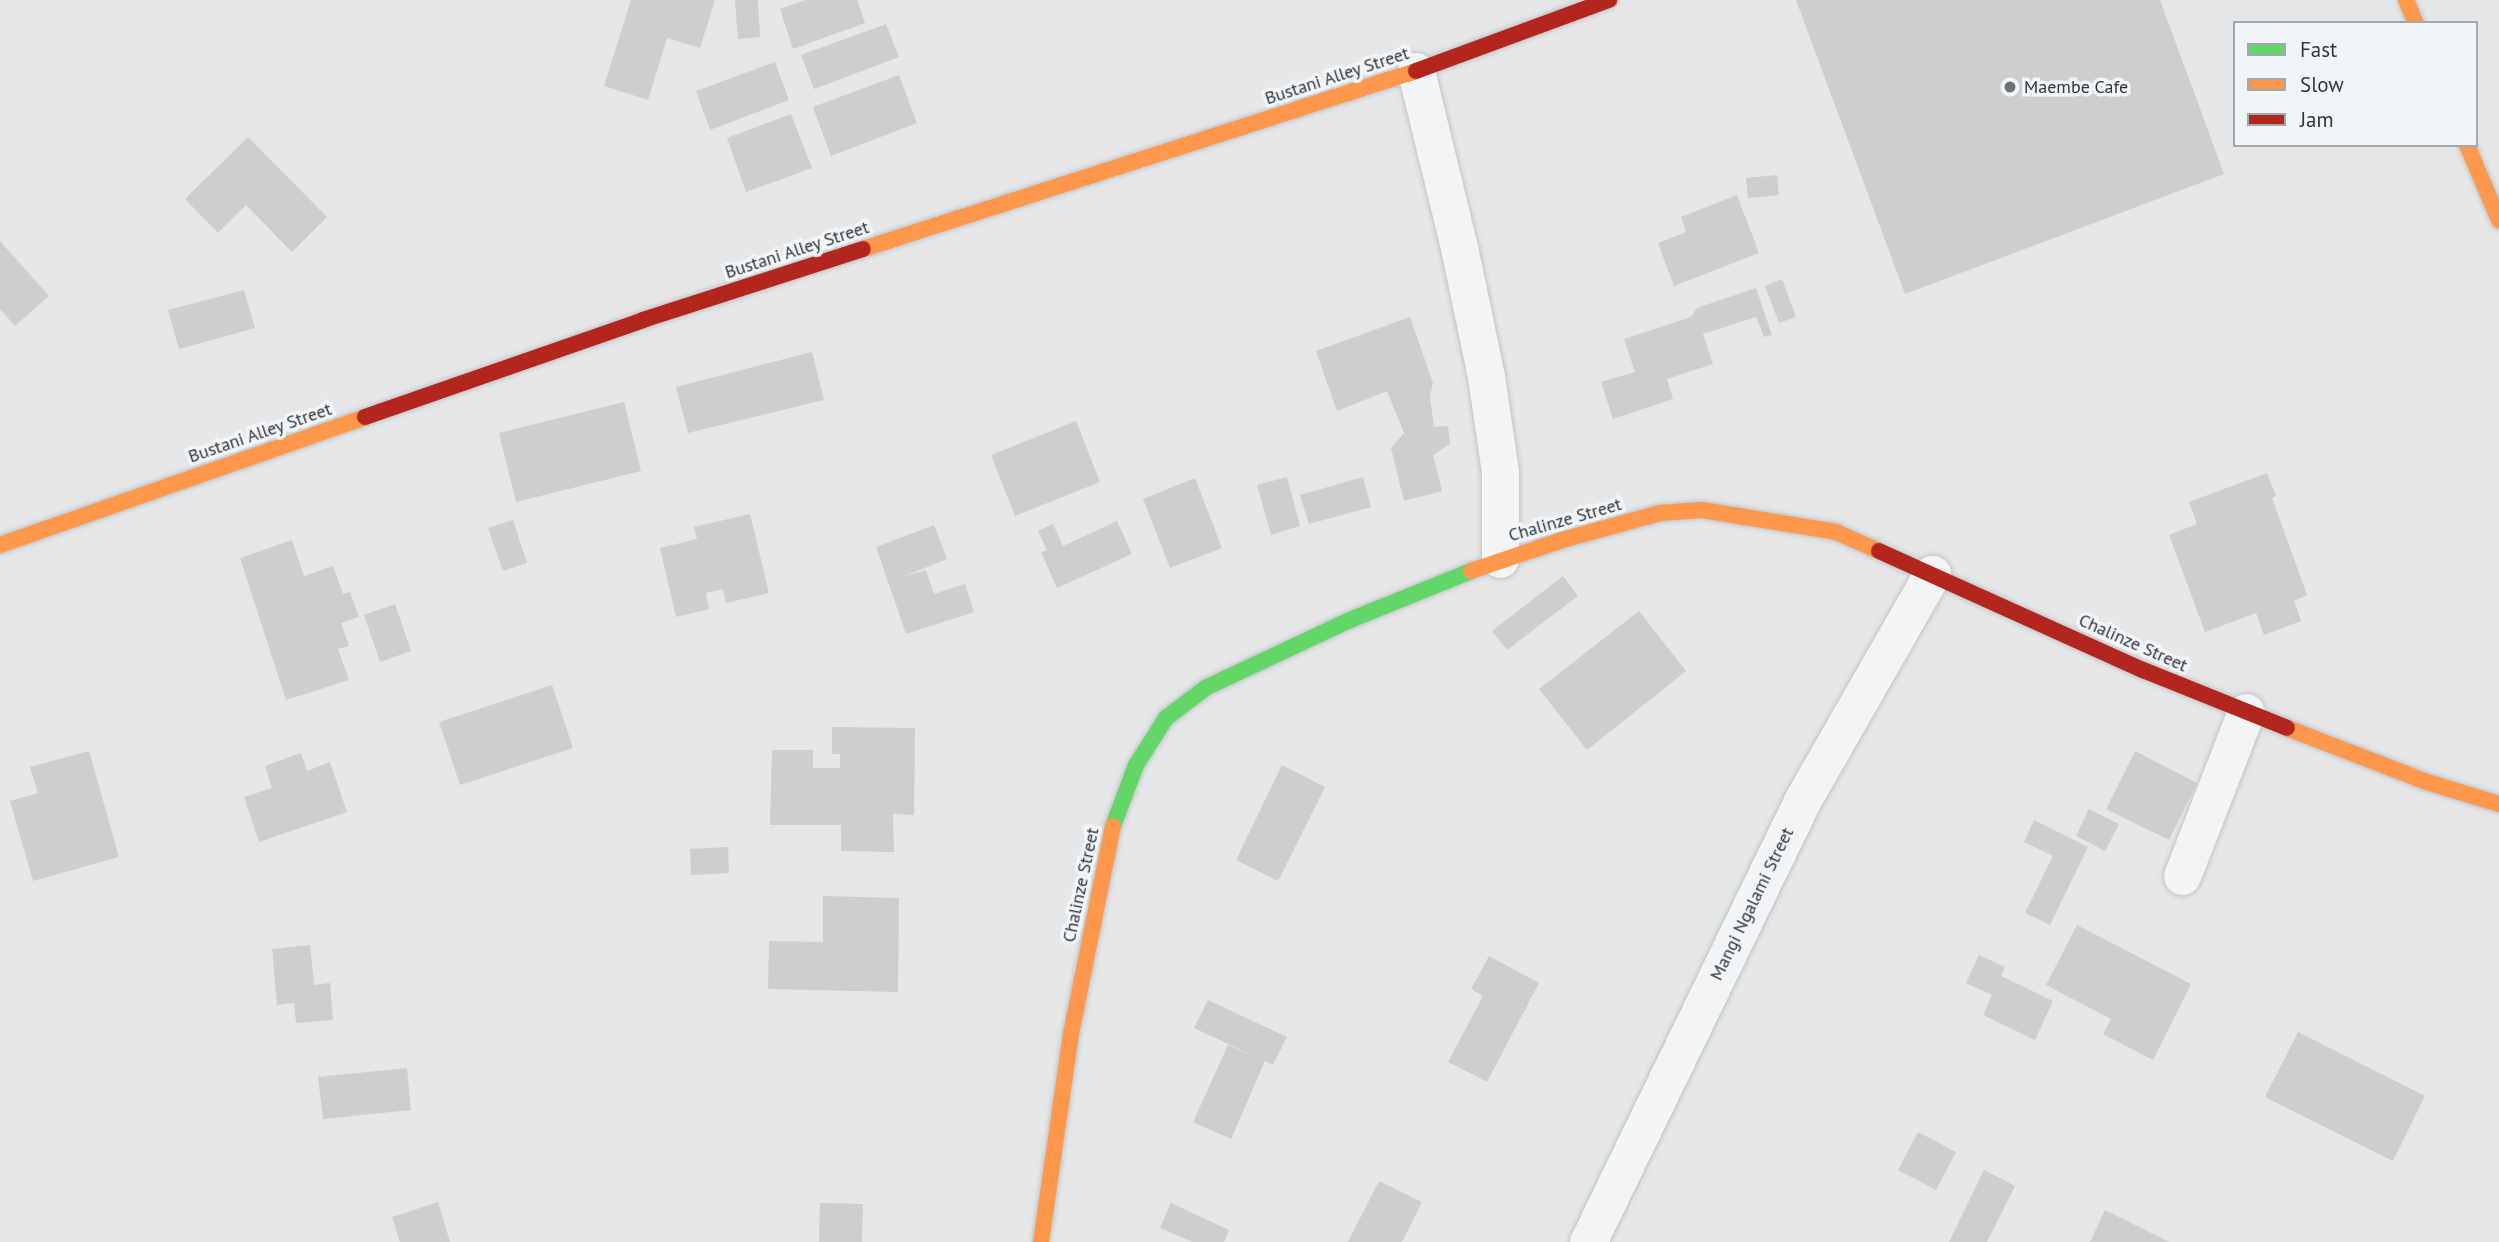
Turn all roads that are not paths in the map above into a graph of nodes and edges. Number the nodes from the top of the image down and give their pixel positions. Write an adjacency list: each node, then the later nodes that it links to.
1 (1609, 0): 4 (main road, Bustani Alley Street)
2 (2406, 0): 3 (main road)
3 (2415, 21)
4 (1416, 71): 7 (main road, Bustani Alley Street); 8 (street)
5 (2468, 147): 6 (main road)
6 (2499, 220)
7 (0, 545)
8 (1500, 559): 9 (main road, Chalinze Street); 13 (main road, Chalinze Street)
9 (1932, 574): 10 (main road, Chalinze Street); 14 (street, Mangi Ngalami Street)
10 (2246, 712): 11 (main road, Chalinze Street); 12 (street)
11 (2499, 804)
12 (2182, 876)
13 (1041, 1242)
14 (1588, 1242)

